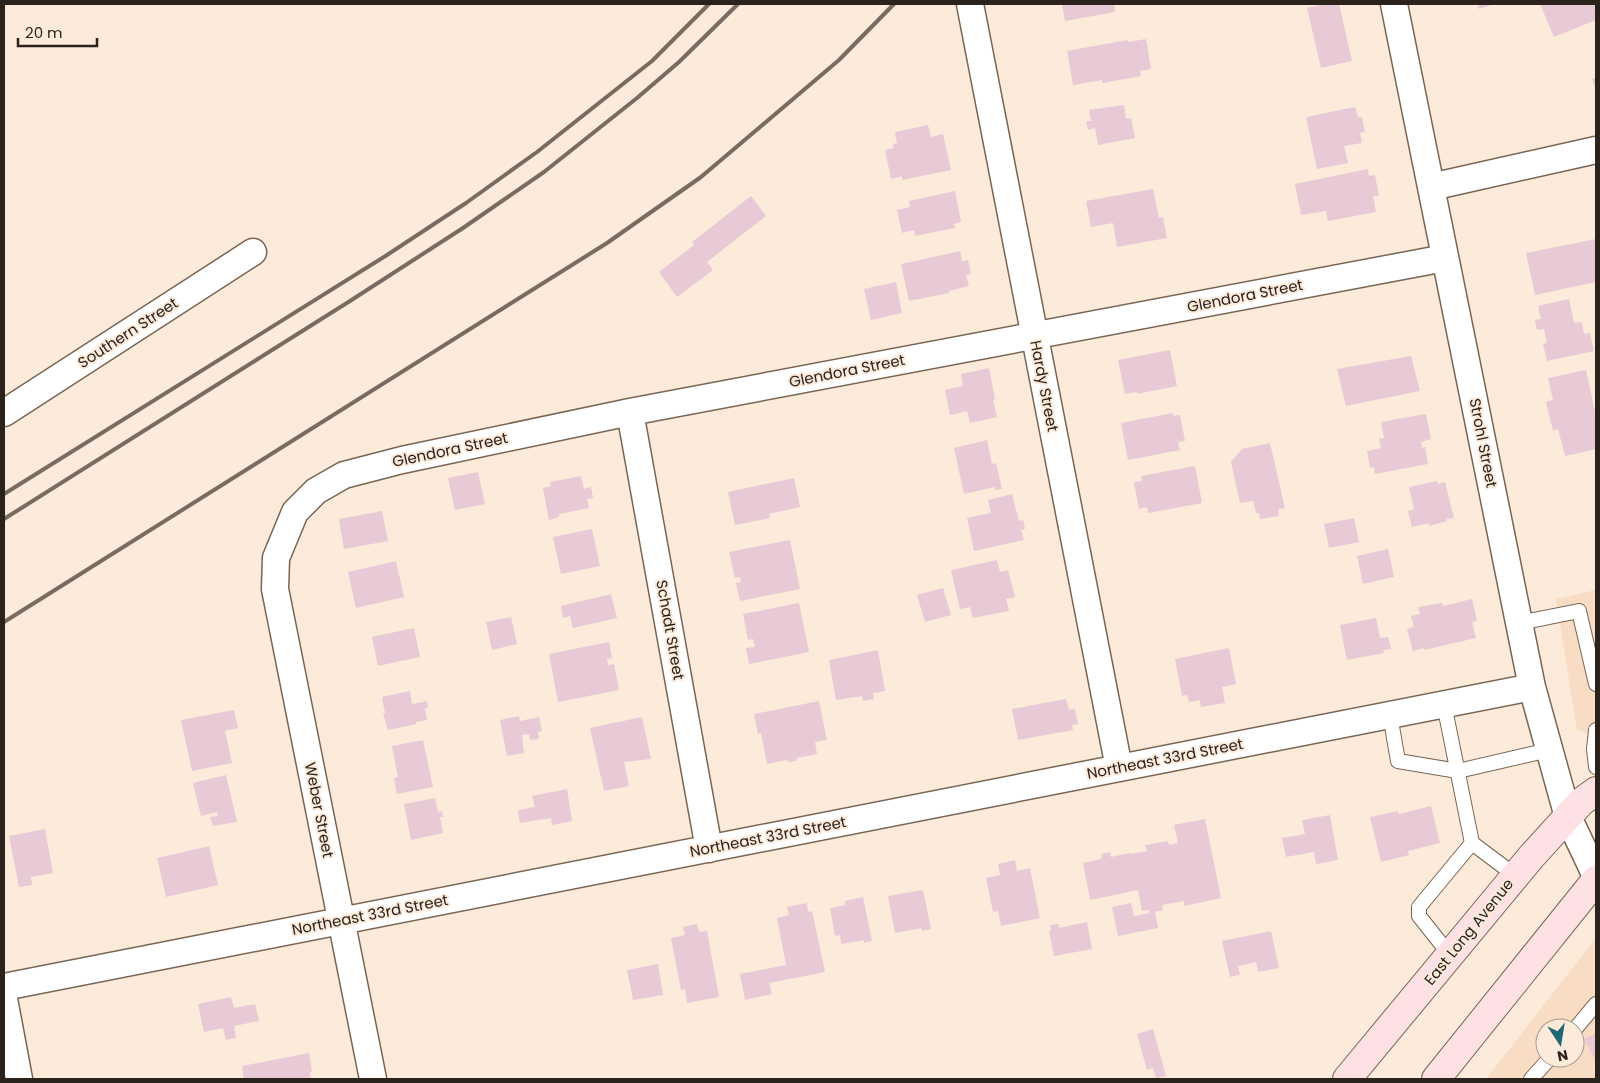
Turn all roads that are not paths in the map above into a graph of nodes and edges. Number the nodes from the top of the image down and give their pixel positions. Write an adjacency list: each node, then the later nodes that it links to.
1 (970, 4): 7 (street, Hardy Street)
2 (1394, 4): 4 (street, Strohl Street)
3 (1596, 150): 4 (street)
4 (1431, 187): 6 (street, Strohl Street)
5 (253, 252): 9 (street, Southern Street)
6 (1445, 258): 7 (street, Glendora Street); 11 (street, Strohl Street)
7 (1034, 336): 8 (street, Glendora Street); 19 (street, Hardy Street)
8 (630, 412): 10 (street, Glendora Street); 24 (street, Schadt Street)
9 (4, 414)
10 (281, 541): 28 (street, Weber Street)
11 (1519, 623): 12 (lane); 13 (street, Strohl Street)
12 (1596, 684)
13 (1532, 687): 14 (street, Northeast 33rd Street); 17 (street, Strohl Street)
14 (1444, 704): 15 (street, Northeast 33rd Street); 20 (lane)
15 (1390, 715): 19 (street, Northeast 33rd Street); 20 (lane)
16 (1596, 730): 18 (lane)
17 (1549, 750): 20 (lane); 22 (street, Strohl Street)
18 (1596, 767)
19 (1119, 768): 24 (street, Northeast 33rd Street)
20 (1458, 771): 23 (lane)
21 (1596, 791): 22 (main road, East Long Avenue)
22 (1568, 817): 25 (main road, East Long Avenue); 26 (street, Strohl Street)
23 (1472, 843): 25 (lane); 29 (lane)
24 (709, 849): 28 (street, Northeast 33rd Street)
25 (1516, 876): 29 (main road, East Long Avenue)
26 (1596, 876)
27 (1596, 880): 38 (main road)
28 (342, 921): 30 (street, Northeast 33rd Street); 36 (street, Weber Street)
29 (1450, 955): 37 (main road, East Long Avenue)
30 (4, 987)
31 (4, 999): 35 (street)
32 (1596, 1004): 33 (lane)
33 (1584, 1018)
34 (1541, 1068): 39 (lane)
35 (19, 1079)
36 (373, 1079)
37 (1347, 1079)
38 (1436, 1079)
39 (1531, 1079)

